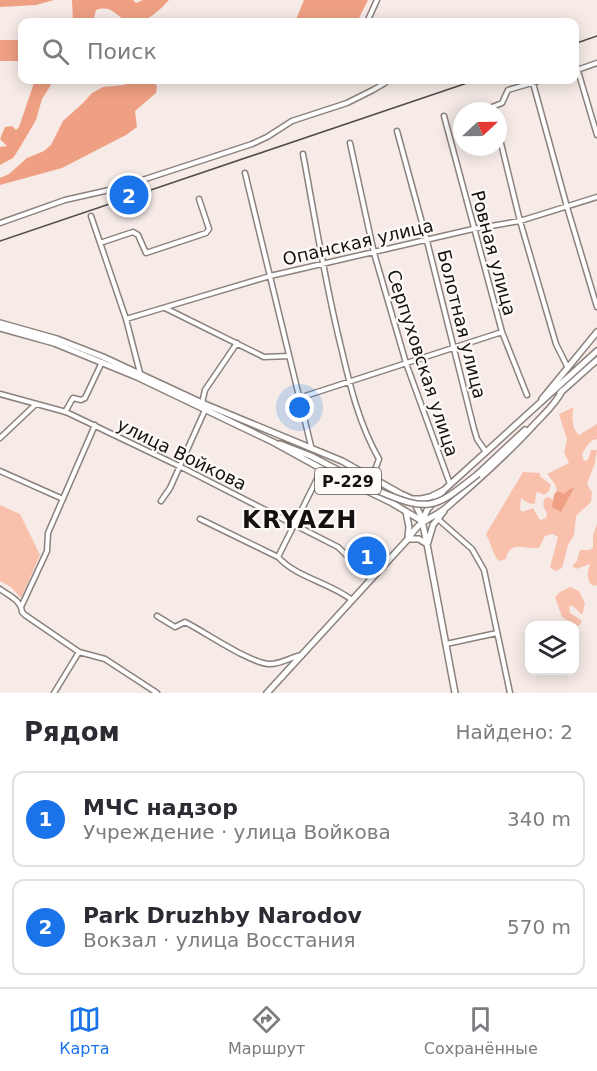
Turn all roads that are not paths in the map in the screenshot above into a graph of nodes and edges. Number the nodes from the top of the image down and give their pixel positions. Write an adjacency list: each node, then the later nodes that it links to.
1 (376, 0): 2 (street)
2 (369, 18)
3 (597, 63): 4 (street)
4 (579, 70)
5 (579, 80): 12 (street)
6 (382, 84): 22 (street)
7 (529, 84): 9 (street)
8 (533, 84): 19 (street)
9 (502, 102)
10 (444, 116): 23 (street, Ровная улица)
11 (397, 131): 24 (street, Болотная улица)
12 (597, 135)
13 (350, 143): 26 (street, Серпуховская улица)
14 (303, 154): 27 (street)
15 (504, 156): 21 (street)
16 (245, 173): 28 (street)
17 (597, 197): 19 (street, Опанская улица)
18 (199, 199): 25 (street)
19 (567, 207): 21 (street, Опанская улица); 30 (street)
20 (91, 216): 25 (street)
21 (520, 221): 23 (street, Опанская улица); 43 (street)
22 (0, 223)
23 (473, 229): 24 (street, Опанская улица); 34 (street, Ровная улица)
24 (427, 241): 26 (street, Опанская улица); 37 (street, Болотная улица)
25 (100, 243): 31 (street)
26 (375, 253): 27 (street, Опанская улица); 42 (street, Серпуховская улица)
27 (323, 265): 28 (street, Опанская улица); 45 (street)
28 (270, 276): 29 (street, Опанская улица); 39 (street)
29 (164, 307): 31 (street, Опанская улица); 36 (street)
30 (597, 308)
31 (126, 319): 44 (street)
32 (0, 323): 44 (main road)
33 (0, 328): 41 (main road)
34 (502, 332): 37 (street); 48 (street, Ровная улица)
35 (597, 332): 43 (main road)
36 (237, 343): 39 (street); 50 (street)
37 (454, 347): 42 (street); 59 (street, Болотная улица)
38 (597, 351): 51 (main road)
39 (289, 356): 49 (street)
40 (597, 360): 46 (main road)
41 (102, 362): 53 (main road); 54 (street)
42 (406, 363): 45 (street); 64 (street, Серпуховская улица)
43 (569, 369): 51 (main road)
44 (140, 373): 50 (main road)
45 (349, 381): 49 (street); 63 (street)
46 (562, 391): 57 (main road, bridge); 66 (main road)
47 (0, 394): 52 (street, улица Войкова)
48 (526, 395)
49 (299, 398): 58 (street)
50 (202, 403): 58 (main road)
51 (540, 403): 59 (main road)
52 (36, 404): 54 (street, улица Войкова); 56 (street)
53 (205, 410): 57 (main road); 60 (street)
54 (65, 412): 55 (street, улица Войкова)
55 (95, 425): 60 (street, улица Войкова); 67 (street)
56 (0, 438)
57 (273, 442): 61 (main road, Р-229)
58 (310, 446): 63 (main road)
59 (486, 452): 64 (main road)
60 (179, 466): 69 (street); 76 (street, улица Войкова)
61 (322, 469): 70 (main road, Р-229); 76 (street)
62 (0, 471): 67 (street)
63 (372, 478): 65 (main road)
64 (448, 486): 66 (main road); 68 (main road); 75 (main road)
65 (401, 494): 68 (main road); 70 (main road)
66 (456, 497): 71 (main road)
67 (63, 499): 83 (street)
68 (412, 499): 75 (main road)
69 (161, 501)
70 (394, 504): 72 (main road, Р-229)
71 (446, 508): 74 (main road); 75 (main road)
72 (406, 512): 75 (main road, Р-229); 77 (main road)
73 (200, 519): 79 (street)
74 (438, 519): 78 (main road); 85 (street)
75 (422, 521): 77 (main road); 78 (main road)
76 (293, 524): 79 (street); 80 (street, улица Войкова)
77 (408, 539): 78 (main road); 80 (main road)
78 (427, 544): 86 (main road)
79 (278, 556): 82 (street)
80 (372, 579): 82 (main road)
81 (0, 590): 83 (street)
82 (352, 600): 88 (main road)
83 (21, 607): 87 (street)
84 (156, 616): 88 (street)
85 (497, 633): 86 (street); 93 (street)
86 (445, 644): 92 (main road)
87 (79, 652): 89 (street); 90 (street)
88 (303, 655): 91 (main road)
89 (54, 693)
90 (157, 693)
91 (267, 693)
92 (455, 693)
93 (510, 693)

